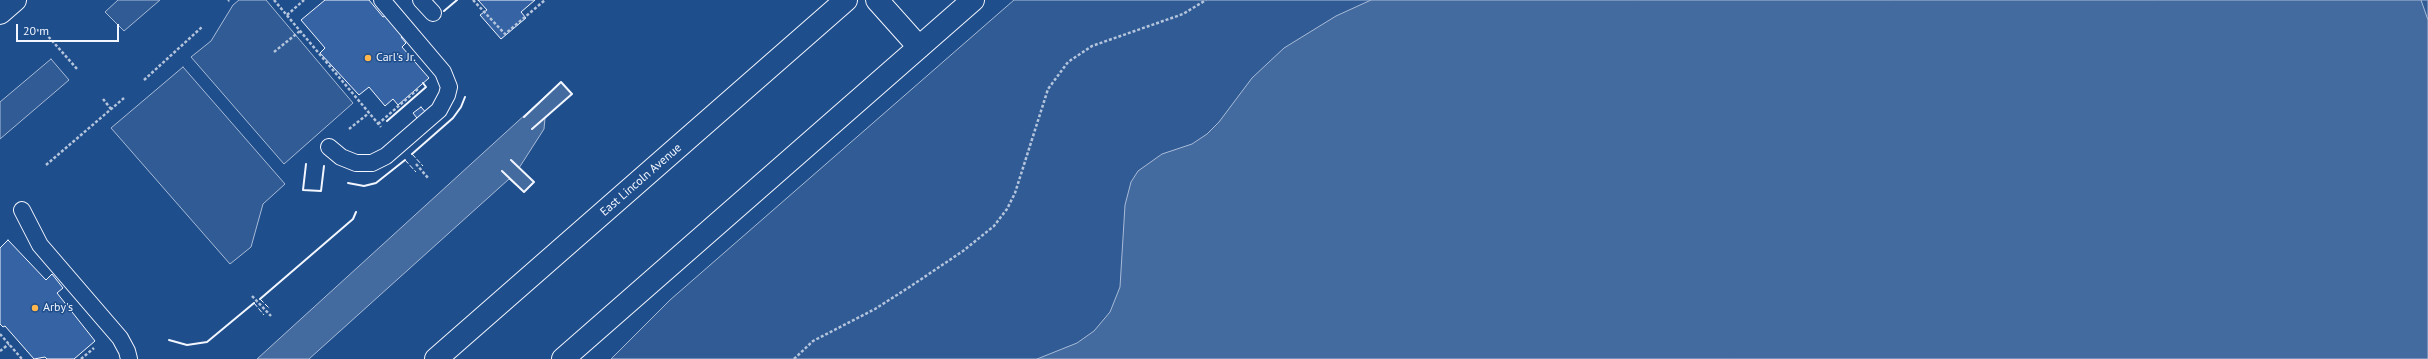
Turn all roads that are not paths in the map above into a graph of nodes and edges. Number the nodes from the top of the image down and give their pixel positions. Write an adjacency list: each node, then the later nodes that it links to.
1 (15, 0): 8 (main road)
2 (382, 0): 10 (lane)
3 (421, 0): 7 (lane)
4 (846, 0): 13 (main road, East Lincoln Avenue)
5 (877, 0): 9 (main road)
6 (973, 0): 9 (main road)
7 (433, 13)
8 (0, 14)
9 (919, 47): 14 (main road)
10 (328, 147)
11 (22, 210): 12 (lane)
12 (129, 359)
13 (436, 359)
14 (563, 359)

